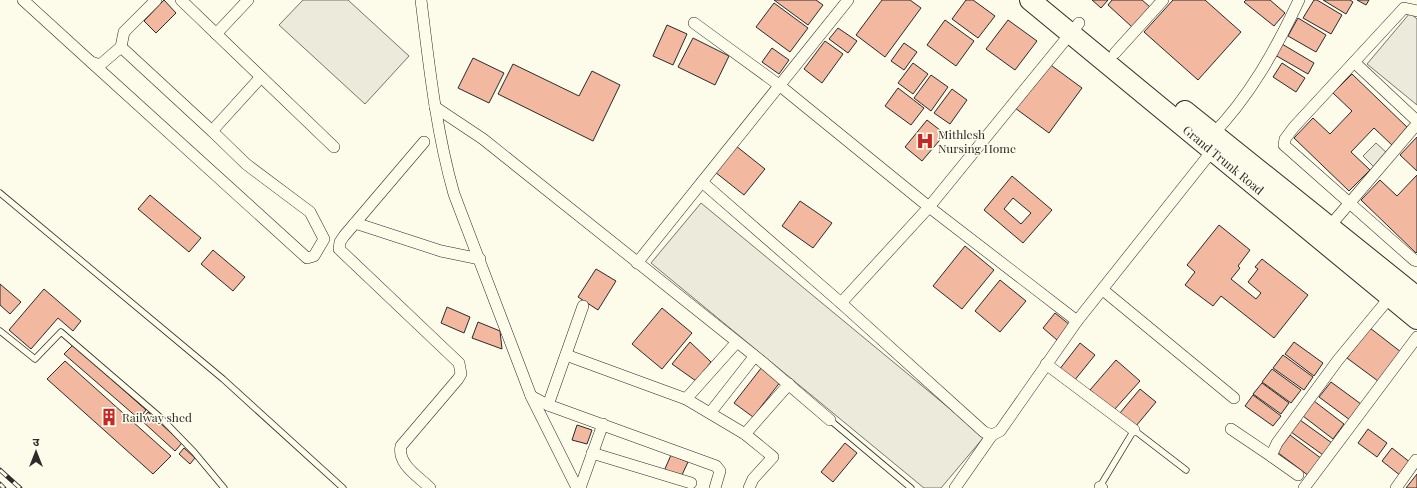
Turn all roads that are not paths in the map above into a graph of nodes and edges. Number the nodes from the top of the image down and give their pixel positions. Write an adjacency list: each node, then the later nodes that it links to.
1 (23, 0): 17 (street)
2 (156, 0): 15 (street)
3 (181, 0): 14 (street)
4 (248, 0): 14 (street)
5 (421, 0): 21 (street)
6 (848, 0): 20 (street)
7 (1030, 0): 13 (highway, Grand Trunk Road)
8 (1051, 0): 13 (highway, Grand Trunk Road)
9 (1163, 0): 16 (street)
10 (1299, 0): 25 (street)
11 (1417, 11): 18 (street)
12 (694, 23): 20 (street)
13 (1075, 29): 16 (highway, Grand Trunk Road); 25 (highway, Grand Trunk Road); 30 (street)
14 (216, 34): 19 (street)
15 (121, 47): 17 (street); 23 (street)
16 (1115, 53): 25 (highway, Grand Trunk Road)
17 (90, 62): 23 (street)
18 (1354, 62): 22 (street); 29 (street)
19 (261, 77): 23 (street); 26 (street)
20 (779, 85): 27 (street); 30 (street)
21 (435, 107): 33 (street); 35 (street)
22 (1417, 122): 29 (street)
23 (212, 131)
24 (424, 142): 31 (street)
25 (1209, 143): 32 (highway, Grand Trunk Road); 36 (street); 37 (highway, Grand Trunk Road)
26 (334, 147)
27 (702, 182): 35 (street); 39 (street)
28 (0, 192): 68 (lane)
29 (1349, 203): 32 (street); 34 (street)
30 (929, 207): 39 (street); 42 (street)
31 (355, 223): 33 (street); 69 (street)
32 (1329, 227): 38 (highway, Grand Trunk Road)
33 (480, 259): 50 (street)
34 (1417, 261)
35 (637, 263): 45 (street)
36 (1103, 290): 42 (street); 51 (street)
37 (1390, 297): 41 (highway, Grand Trunk Road); 62 (street)
38 (1417, 297)
39 (841, 303): 60 (street)
40 (583, 306): 46 (street)
41 (1417, 319)
42 (1077, 321): 48 (street)
43 (0, 332): 67 (lane)
44 (1417, 338): 76 (street)
45 (736, 343): 47 (street); 52 (street)
46 (566, 355): 52 (street); 53 (street)
47 (754, 356): 49 (street); 54 (street)
48 (1046, 364): 58 (street); 60 (street)
49 (789, 384): 55 (street); 59 (street)
50 (531, 396): 53 (street); 70 (street)
51 (1234, 398)
52 (686, 399): 54 (street)
53 (548, 405): 56 (street)
54 (710, 413): 59 (street)
55 (830, 420): 73 (lane)
56 (603, 424): 61 (street); 71 (street)
57 (1231, 429): 62 (street)
58 (1134, 430): 64 (lane); 75 (lane)
59 (745, 434): 72 (street)
60 (992, 435): 74 (street)
61 (592, 453): 66 (street); 70 (street)
62 (1270, 456): 65 (street)
63 (1417, 459): 77 (street)
64 (1186, 470)
65 (1298, 476)
66 (691, 483)
67 (224, 488)
68 (343, 488)
69 (430, 488)
70 (579, 488)
71 (715, 488)
72 (749, 488)
73 (911, 488)
74 (955, 488)
75 (1100, 488)
76 (1304, 488)
77 (1396, 488)

